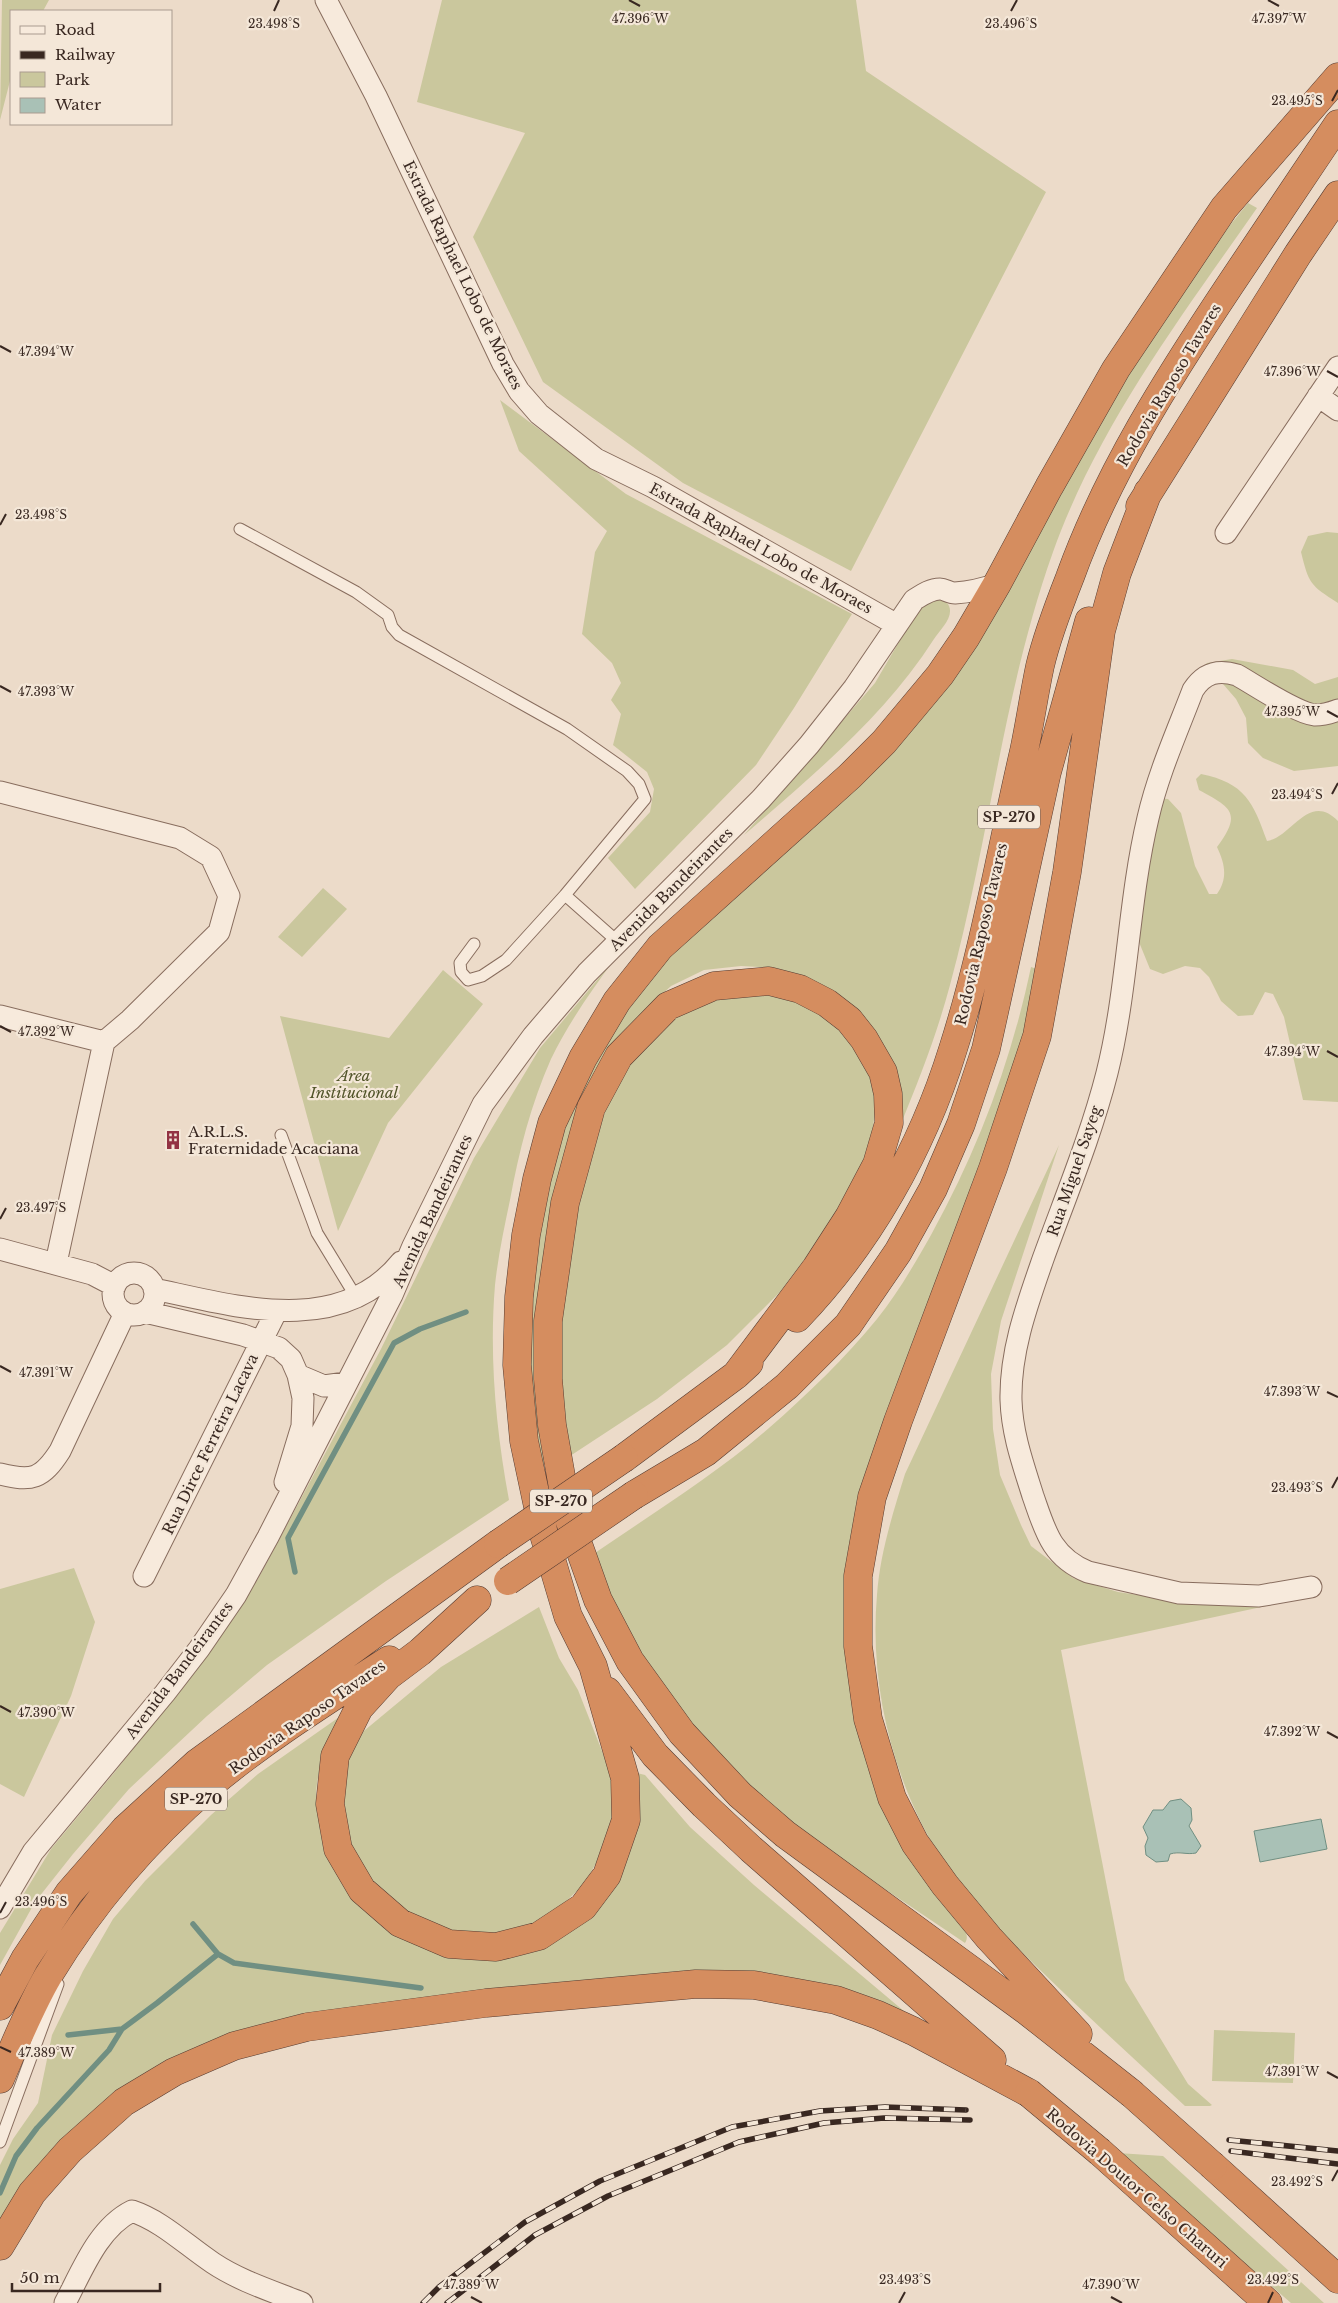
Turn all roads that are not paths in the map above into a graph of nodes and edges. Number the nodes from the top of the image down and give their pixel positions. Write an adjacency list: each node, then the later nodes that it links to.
1 (326, 0): 15 (street, Estrada Raphael Lobo de Moraes)
2 (1338, 77): 13 (highway)
3 (1338, 124): 35 (highway, Rodovia Raposo Tavares / SP-270)
4 (1338, 196): 6 (highway, Rodovia Raposo Tavares / SP-270)
5 (1338, 210): 6 (highway)
6 (1298, 254): 10 (highway, Rodovia Raposo Tavares / SP-270)
7 (1338, 367): 8 (street)
8 (1318, 396): 9 (street); 12 (street)
9 (1338, 410)
10 (1148, 492): 41 (highway, Rodovia Raposo Tavares / SP-270, bridge); 48 (highway)
11 (240, 529): 19 (lane)
12 (1226, 533)
13 (997, 584): 14 (street, Avenida Bandeirantes); 16 (highway)
14 (951, 593): 15 (street, Avenida Bandeirantes); 16 (street)
15 (897, 625): 20 (street, Avenida Bandeirantes)
16 (966, 637): 42 (highway)
17 (1338, 710): 40 (street, Rua Miguel Sayeg)
18 (0, 792): 23 (street)
19 (565, 895): 20 (lane); 21 (lane)
20 (618, 942): 25 (street, Avenida Bandeirantes)
21 (474, 944)
22 (0, 1016): 23 (street)
23 (104, 1042): 27 (street)
24 (281, 1135): 30 (lane)
25 (413, 1246): 30 (street); 36 (street, Avenida Bandeirantes)
26 (0, 1249): 27 (street)
27 (56, 1263): 28 (street)
28 (115, 1286): 29 (street); 32 (street)
29 (154, 1289): 31 (street); 32 (street)
30 (356, 1297): 31 (street)
31 (276, 1312): 33 (street, Rua Dirce Ferreira Lacava)
32 (135, 1313): 33 (street); 37 (street)
33 (261, 1341): 34 (street); 39 (street, Rua Dirce Ferreira Lacava)
34 (298, 1375): 36 (street); 38 (street)
35 (736, 1375): 45 (highway, Rodovia Raposo Tavares / SP-270, bridge); 48 (highway)
36 (346, 1383): 38 (street, Avenida Bandeirantes)
37 (0, 1474)
38 (268, 1537): 44 (street, Avenida Bandeirantes)
39 (144, 1576)
40 (1311, 1587)
41 (477, 1600): 42 (highway); 43 (highway, Rodovia Raposo Tavares / SP-270)
42 (598, 1680): 47 (highway)
43 (112, 1884): 46 (highway, Rodovia Raposo Tavares / SP-270); 49 (lane)
44 (0, 1908)
45 (0, 2006)
46 (0, 2079)
47 (1029, 2093): 50 (highway); 54 (highway, Rodovia Doutor Celso Charuri, bridge)
48 (1131, 2093): 51 (highway, bridge)
49 (0, 2142)
50 (0, 2246)
51 (1338, 2279)
52 (65, 2303): 53 (street)
53 (302, 2303)
54 (1268, 2303)

